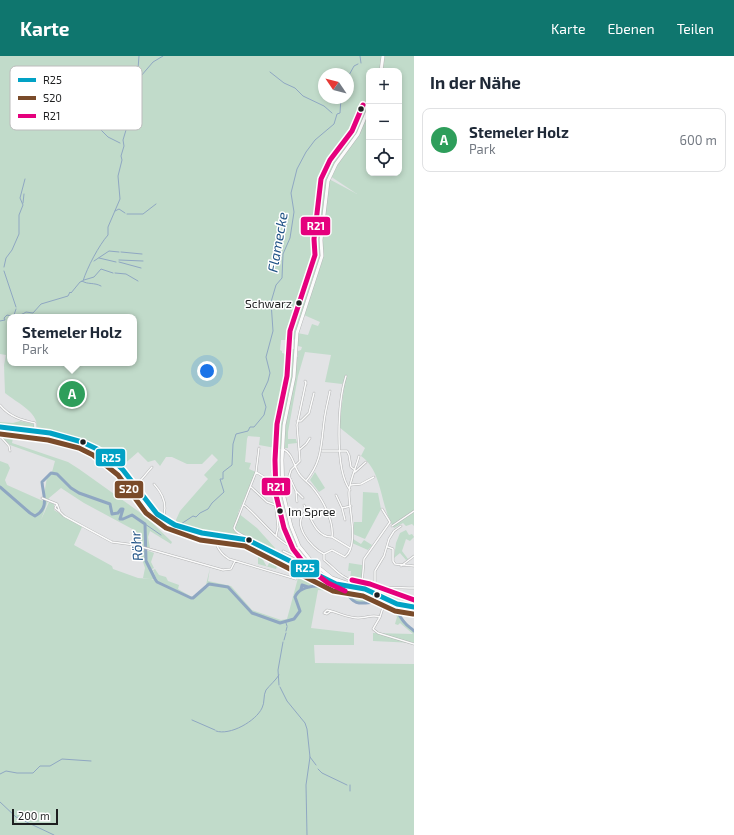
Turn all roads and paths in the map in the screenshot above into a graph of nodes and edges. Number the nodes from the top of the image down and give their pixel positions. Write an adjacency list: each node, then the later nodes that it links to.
1 (383, 56): 2 (main road)
2 (381, 68)
3 (366, 115): 15 (main road)
4 (346, 376): 19 (street)
5 (306, 384): 9 (street)
6 (330, 391): 18 (street)
7 (313, 397): 9 (street)
8 (0, 405): 11 (street)
9 (297, 421): 16 (street)
10 (0, 427): 11 (main road)
11 (35, 430): 32 (main road)
12 (0, 436): 17 (street)
13 (310, 438): 16 (street)
14 (259, 448): 26 (street)
15 (282, 450): 22 (street); 63 (main road)
16 (299, 450): 22 (street)
17 (10, 451)
18 (322, 451): 19 (street); 28 (street)
19 (340, 452): 25 (street); 34 (street)
20 (359, 456): 25 (street)
21 (366, 462): 25 (street)
22 (295, 466): 28 (street); 35 (street)
23 (152, 467): 32 (street)
24 (272, 471): 30 (street)
25 (355, 471): 31 (street)
26 (256, 472): 30 (street); 33 (street)
27 (374, 477): 31 (street)
28 (306, 482): 60 (street)
29 (154, 484): 52 (street)
30 (273, 485): 45 (street)
31 (351, 485): 34 (street)
32 (135, 486): 52 (main road)
33 (251, 487): 43 (street); 45 (street)
34 (350, 490): 46 (street)
35 (296, 491): 36 (street); 38 (street)
36 (300, 494): 38 (street); 40 (street)
37 (336, 495): 47 (street)
38 (296, 496): 41 (street)
39 (42, 498): 42 (street)
40 (303, 498)
41 (297, 502)
42 (57, 504): 51 (street); 51 (street)
43 (244, 505): 59 (street); 61 (street)
44 (304, 505): 49 (street)
45 (275, 506): 59 (street)
46 (351, 506): 47 (street); 64 (street)
47 (342, 508): 53 (street)
48 (382, 509): 54 (street)
49 (307, 510): 60 (street); 66 (street)
50 (414, 511): 55 (street)
51 (60, 512): 68 (street)
52 (162, 518): 58 (main road)
53 (345, 520)
54 (390, 522): 55 (street); 73 (street)
55 (392, 526): 57 (street)
56 (401, 526): 57 (street)
57 (394, 531): 62 (street)
58 (215, 535): 61 (main road); 68 (street)
59 (276, 536): 63 (street)
60 (332, 537): 64 (street)
61 (248, 540): 75 (main road)
62 (387, 547): 69 (street); 74 (street)
63 (300, 548): 71 (main road)
64 (350, 548): 66 (street)
65 (283, 551): 71 (street)
66 (324, 554): 73 (street)
67 (414, 556): 69 (street)
68 (235, 561): 72 (street)
69 (401, 566): 70 (street)
70 (414, 566)
71 (320, 568): 75 (main road)
72 (296, 579)
73 (362, 584): 74 (street)
74 (374, 586): 76 (street); 77 (street)
75 (351, 587): 77 (main road)
76 (414, 588)
77 (371, 590): 78 (main road)
78 (385, 600): 79 (main road); 81 (street)
79 (414, 607)
80 (331, 611): 81 (street)
81 (380, 617): 82 (street)
82 (414, 644)

